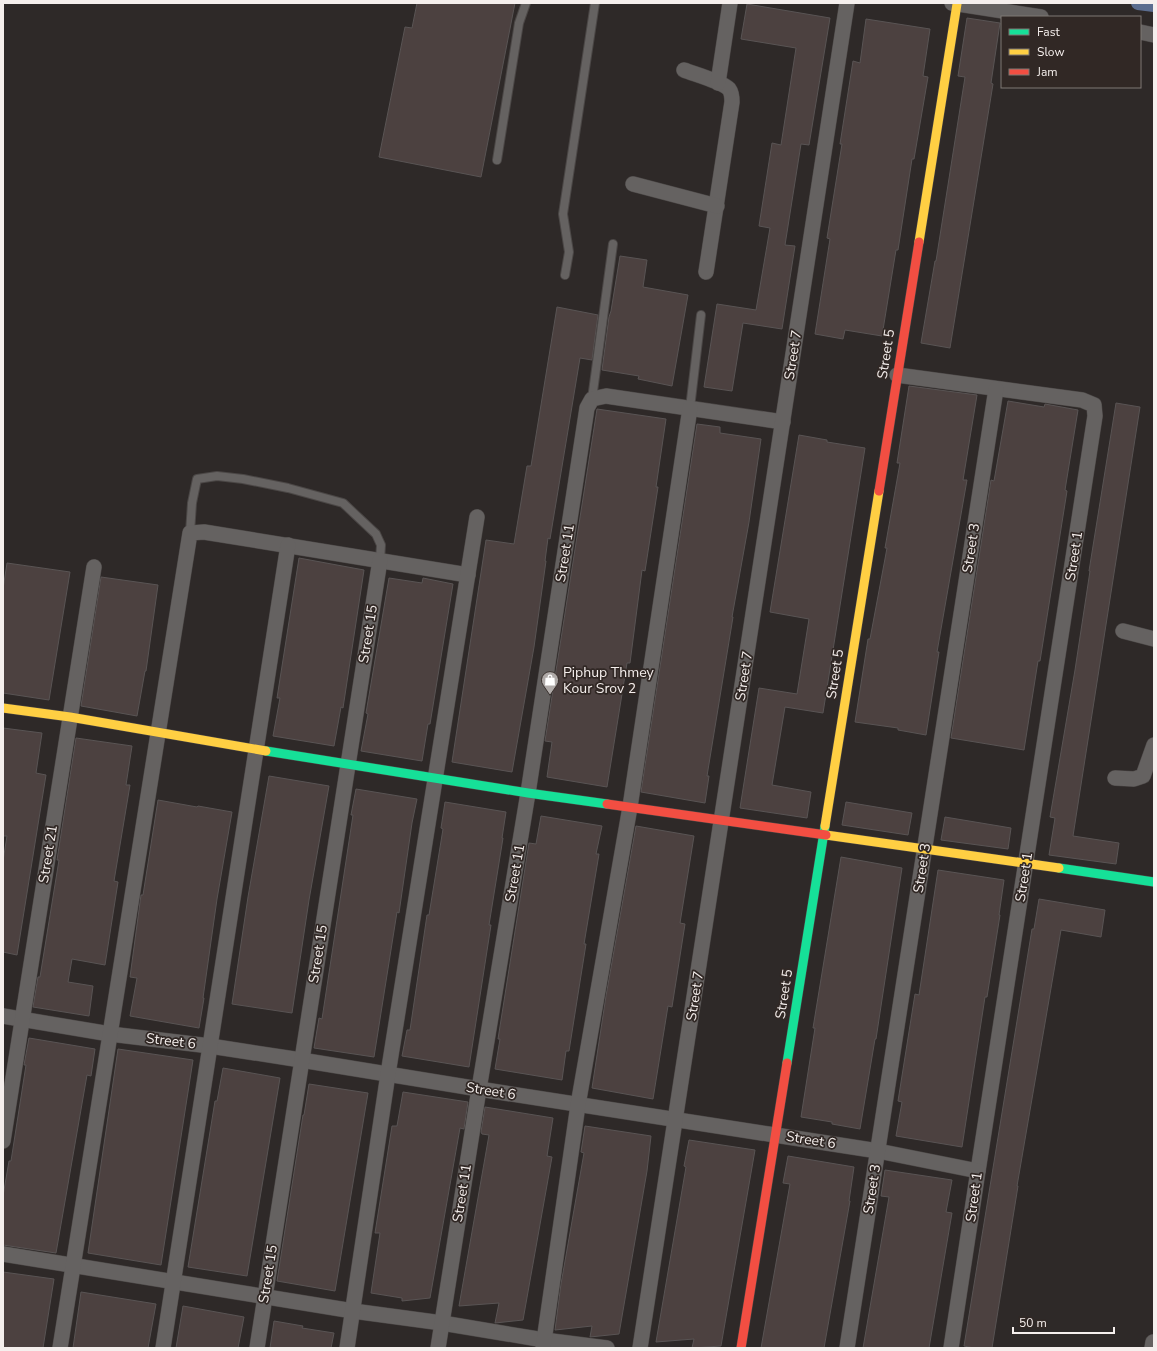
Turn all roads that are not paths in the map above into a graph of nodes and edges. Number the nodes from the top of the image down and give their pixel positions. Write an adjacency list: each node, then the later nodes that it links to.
1 (526, 3): 11 (lane)
2 (595, 3): 16 (lane)
3 (730, 3): 10 (street)
4 (847, 3): 22 (street, Street 7)
5 (954, 3): 6 (street); 18 (street, Street 5)
6 (1035, 16)
7 (1141, 32): 8 (street)
8 (1154, 35)
9 (684, 70): 10 (street)
10 (718, 83): 13 (street)
11 (496, 160)
12 (633, 184): 13 (street)
13 (717, 206): 15 (street)
14 (613, 244): 20 (lane)
15 (706, 272)
16 (565, 275)
17 (701, 314): 21 (lane)
18 (897, 375): 19 (street); 42 (street, Street 5)
19 (996, 389): 43 (street, Street 3); 44 (street, Street 1)
20 (592, 399): 21 (street); 39 (street, Street 11)
21 (690, 408): 22 (street); 40 (street)
22 (783, 422): 41 (street, Street 7)
23 (477, 517): 28 (street)
24 (190, 533): 25 (street); 26 (lane); 33 (street)
25 (288, 545): 26 (street); 35 (street)
26 (380, 560): 28 (street); 36 (street, Street 15)
27 (94, 567): 32 (street, Street 21)
28 (468, 575): 37 (street)
29 (1123, 631): 30 (street)
30 (1154, 639)
31 (3, 708): 32 (street)
32 (70, 717): 33 (street); 47 (street, Street 21)
33 (158, 733): 35 (street); 48 (street)
34 (1154, 745): 38 (street)
35 (256, 749): 36 (street); 49 (street)
36 (348, 764): 37 (street); 50 (street, Street 15)
37 (436, 778): 39 (street); 51 (street)
38 (1115, 778)
39 (528, 793): 40 (street); 52 (street, Street 11)
40 (630, 807): 41 (street); 53 (street)
41 (722, 820): 42 (street); 54 (street, Street 7)
42 (823, 834): 43 (street); 55 (street, Street 5)
43 (925, 849): 44 (street); 57 (street, Street 3)
44 (1026, 864): 45 (street); 58 (street, Street 1)
45 (1154, 882)
46 (3, 1016): 47 (street, Street 6)
47 (22, 1020): 48 (street, Street 6); 56 (street, Street 21)
48 (110, 1034): 49 (street, Street 6); 60 (street)
49 (210, 1046): 50 (street, Street 6); 61 (street)
50 (301, 1060): 51 (street, Street 6); 62 (street, Street 15)
51 (388, 1074): 52 (street, Street 6); 63 (street)
52 (479, 1089): 53 (street, Street 6); 64 (street, Street 11)
53 (578, 1105): 54 (street, Street 6); 65 (street)
54 (676, 1120): 55 (street, Street 6); 72 (street, Street 7)
55 (775, 1134): 57 (street, Street 6); 73 (street, Street 5)
56 (3, 1140)
57 (878, 1151): 58 (street, Street 6); 74 (street, Street 3)
58 (978, 1171): 75 (street, Street 1)
59 (3, 1254): 60 (street)
60 (73, 1266): 61 (street); 66 (street)
61 (173, 1282): 62 (street); 67 (street)
62 (265, 1296): 63 (street); 68 (street, Street 15)
63 (353, 1311): 64 (street); 69 (street)
64 (442, 1323): 65 (street); 70 (street, Street 11)
65 (543, 1344): 71 (street)
66 (60, 1348)
67 (163, 1348)
68 (257, 1348)
69 (347, 1348)
70 (438, 1348)
71 (607, 1348)
72 (640, 1348)
73 (741, 1348)
74 (847, 1348)
75 (951, 1348)

